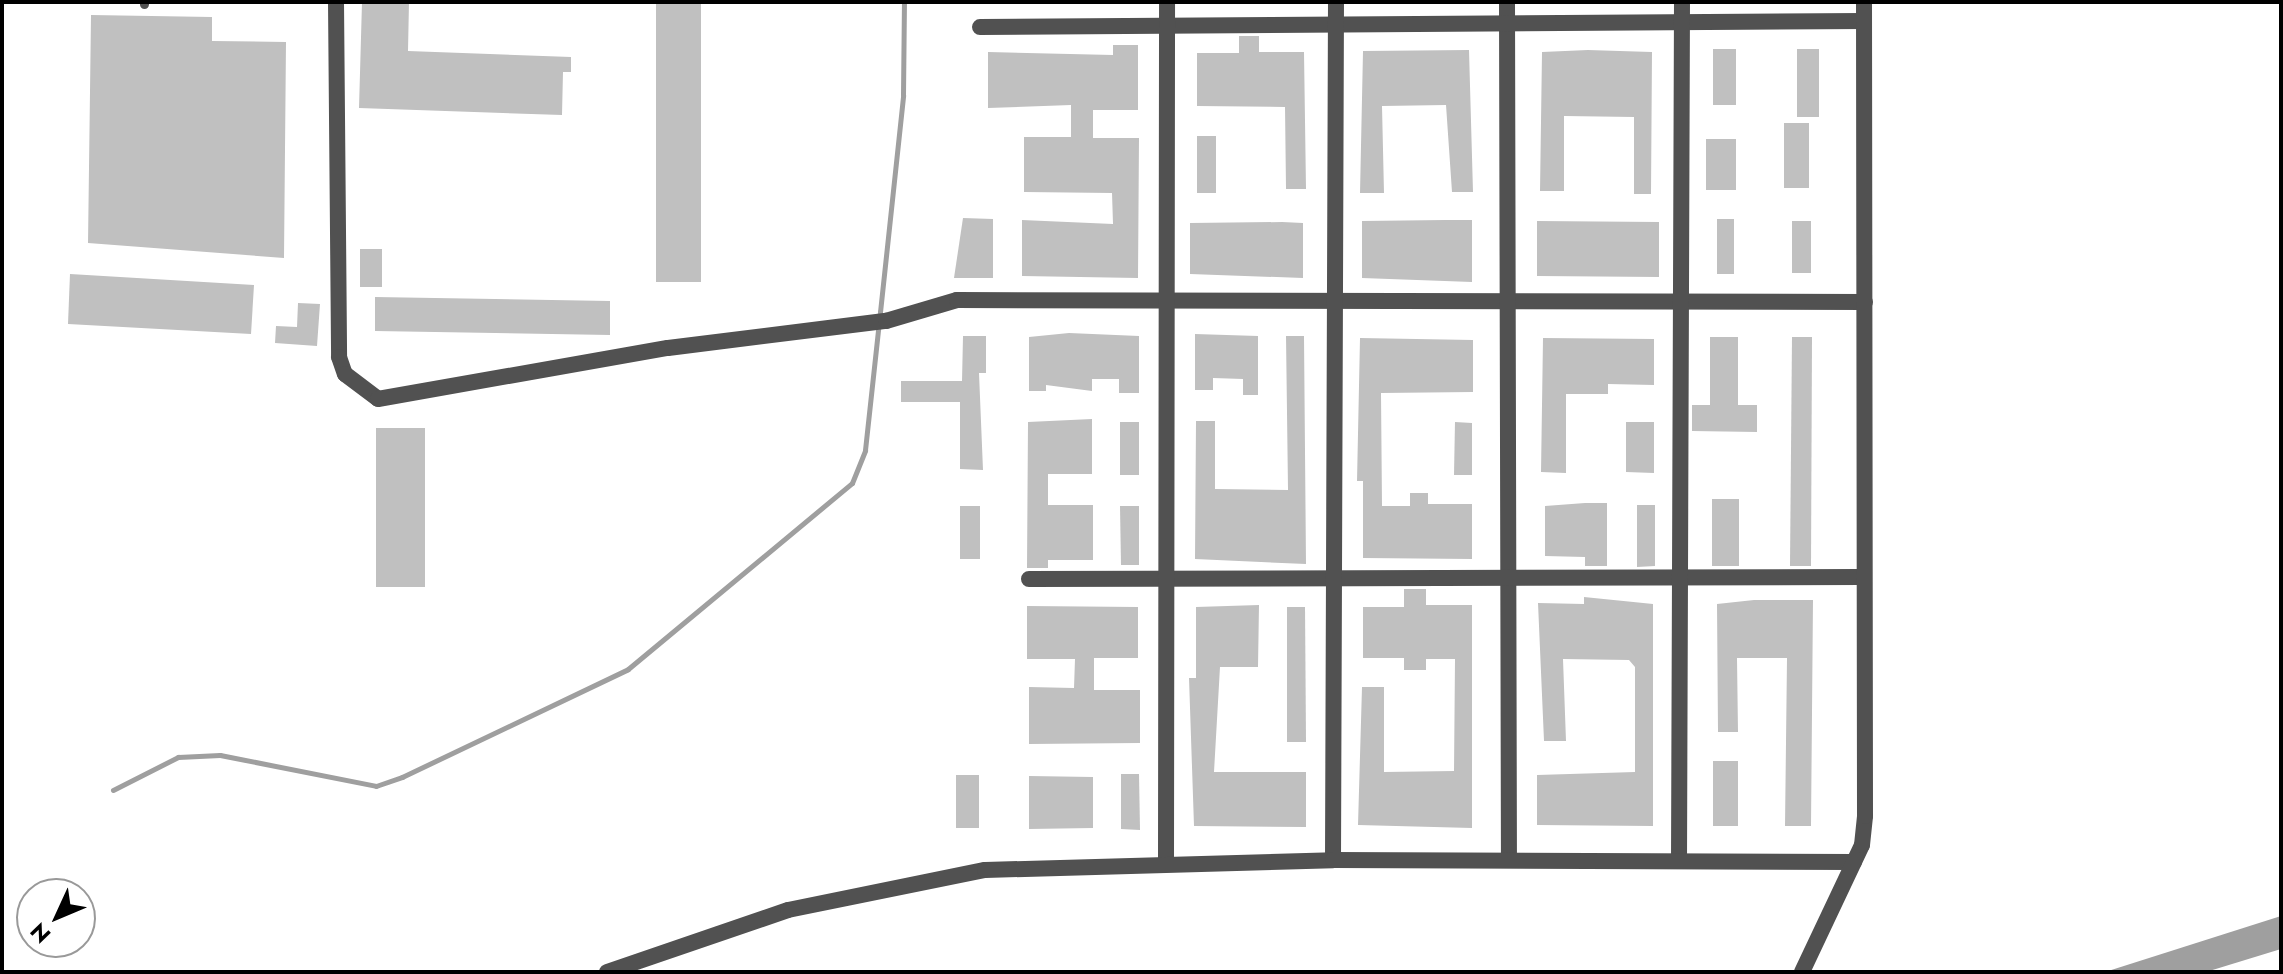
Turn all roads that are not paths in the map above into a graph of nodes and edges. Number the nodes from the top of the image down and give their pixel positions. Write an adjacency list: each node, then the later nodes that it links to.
1 (336, 2): 13 (street)
2 (1167, 2): 8 (street)
3 (1336, 2): 9 (street)
4 (1507, 2): 12 (street)
5 (1682, 2): 10 (street)
6 (1864, 2): 7 (street)
7 (1864, 21): 10 (street); 17 (street)
8 (1167, 25): 9 (street); 11 (street); 13 (street)
9 (1336, 25): 12 (street); 14 (street)
10 (1682, 25): 12 (street); 16 (street)
11 (980, 27)
12 (1507, 28): 15 (street)
13 (1166, 301): 14 (street); 22 (street)
14 (1335, 301): 15 (street); 23 (street)
15 (1507, 301): 16 (street); 19 (street)
16 (1680, 302): 17 (street); 20 (street)
17 (1865, 302): 18 (street)
18 (1862, 577): 20 (street); 28 (street)
19 (1508, 578): 20 (street); 23 (street); 25 (street)
20 (1680, 578): 26 (street)
21 (1029, 579): 22 (street)
22 (1166, 579): 23 (street); 27 (street)
23 (1334, 579): 24 (street)
24 (1333, 860): 25 (street); 27 (street)
25 (1509, 860): 26 (street)
26 (1679, 861): 28 (street)
27 (1166, 862): 29 (street)
28 (1854, 862): 30 (street)
29 (607, 972)
30 (1802, 972)

